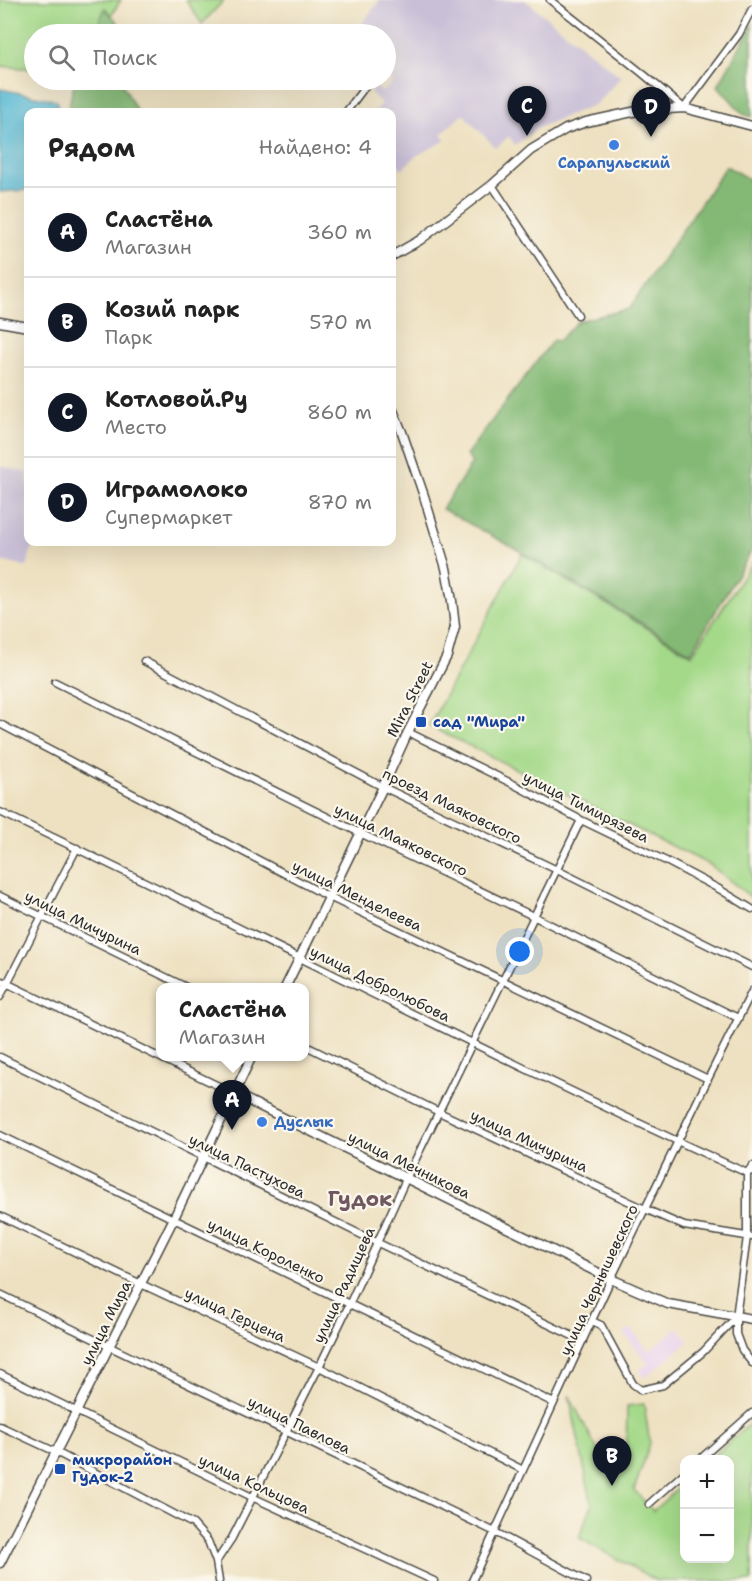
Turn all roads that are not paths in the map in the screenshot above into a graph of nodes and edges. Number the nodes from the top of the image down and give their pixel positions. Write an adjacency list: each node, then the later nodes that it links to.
1 (555, 1): 5 (street)
2 (752, 9): 5 (street)
3 (362, 90): 4 (street)
4 (349, 108)
5 (684, 108): 6 (main road); 7 (main road)
6 (752, 126)
7 (492, 185): 8 (main road); 9 (street)
8 (396, 254)
9 (578, 315)
10 (0, 322): 11 (main road)
11 (24, 326)
12 (396, 418): 16 (main road, Mira Street)
13 (144, 661): 17 (street, проезд Маяковского)
14 (56, 682): 20 (street, улица Маяковского)
15 (0, 724): 24 (street, улица Менделеева)
16 (408, 732): 17 (main road, Mira Street); 19 (street, улица Тимирязева)
17 (383, 787): 20 (main road, Mira Street); 22 (street, проезд Маяковского)
18 (0, 812): 21 (street, улица Добролюбова)
19 (581, 820): 22 (street, улица Радищева); 25 (street, улица Тимирязева)
20 (360, 833): 24 (main road, Mira Street); 26 (street, улица Маяковского)
21 (77, 848): 27 (street); 28 (street, улица Добролюбова)
22 (557, 870): 26 (street, улица Радищева); 29 (street, проезд Маяковского)
23 (0, 896): 27 (street, улица Мичурина)
24 (329, 897): 28 (main road, Mira Street); 30 (street, улица Менделеева)
25 (752, 909)
26 (533, 916): 30 (street, улица Радищева); 36 (street, улица Маяковского)
27 (42, 917): 31 (street); 32 (street, улица Мичурина)
28 (299, 958): 33 (main road, Mira Street); 37 (street, улица Добролюбова)
29 (752, 967)
30 (503, 980): 37 (street, улица Радищева); 43 (street, улица Менделеева)
31 (3, 982): 35 (street); 39 (street, улица Мечникова)
32 (180, 983)
33 (287, 983)
34 (752, 991): 36 (street, улица Чернышевского)
35 (0, 997)
36 (738, 1017): 43 (street, улица Чернышевского)
37 (473, 1043): 45 (street, улица Радищева); 47 (street, улица Добролюбова)
38 (309, 1047): 45 (street, улица Мичурина)
39 (156, 1056)
40 (0, 1057): 48 (street, улица Пастухова)
41 (167, 1061): 44 (street, улица Мечникова)
42 (250, 1061): 44 (main road)
43 (708, 1079): 47 (street, улица Чернышевского)
44 (235, 1094): 48 (main road, улица Мира); 51 (main road, улица Мечникова)
45 (439, 1112): 51 (street, улица Радищева); 52 (street, улица Мичурина)
46 (0, 1135): 54 (street, улица Короленко)
47 (678, 1142): 50 (street, улица Добролюбова); 52 (street, улица Чернышевского)
48 (203, 1158): 54 (main road, улица Мира); 56 (street, улица Пастухова)
49 (752, 1166): 50 (street)
50 (749, 1172): 55 (street)
51 (406, 1179): 56 (street, улица Радищева); 57 (main road, улица Мечникова)
52 (645, 1209): 55 (street, улица Мичурина); 57 (street, улица Чернышевского)
53 (0, 1216): 58 (street, улица Герцена)
54 (173, 1220): 58 (main road, улица Мира); 60 (street, улица Короленко)
55 (749, 1237): 61 (street)
56 (376, 1242): 60 (street, улица Радищева); 64 (street, улица Пастухова)
57 (611, 1279): 61 (main road, улица Мечникова); 63 (street, улица Чернышевского)
58 (141, 1284): 65 (main road, улица Мира); 67 (street, улица Герцена)
59 (0, 1294): 65 (street, улица Павлова)
60 (349, 1305): 67 (street, улица Радищева); 69 (street, улица Короленко)
61 (736, 1317): 62 (main road, улица Мечникова); 63 (street); 66 (street)
62 (752, 1319)
63 (592, 1321): 64 (street, улица Чернышевского)
64 (583, 1341): 69 (street, улица Чернышевского)
65 (109, 1348): 70 (main road, улица Мира); 73 (street, улица Павлова)
66 (752, 1362)
67 (318, 1367): 73 (street, улица Радищева); 76 (street, улица Герцена)
68 (0, 1374): 70 (street, улица Кольцова)
69 (554, 1404): 76 (street, улица Чернышевского)
70 (76, 1411): 74 (main road, улица Мира); 78 (street, улица Кольцова)
71 (752, 1413): 75 (street)
72 (0, 1426): 74 (street)
73 (286, 1432): 78 (street, улица Радищева); 80 (street, улица Павлова)
74 (56, 1452): 81 (street); 82 (main road, улица Мира)
75 (705, 1455)
76 (523, 1470): 80 (street, улица Чернышевского)
77 (680, 1477): 79 (street)
78 (252, 1497): 81 (street, улица Радищева); 84 (street, улица Кольцова)
79 (650, 1504)
80 (495, 1532): 85 (street, улица Чернышевского); 86 (street, улица Павлова)
81 (216, 1562): 83 (street)
82 (0, 1563)
83 (219, 1581)
84 (434, 1581)
85 (472, 1581)
86 (586, 1581)

